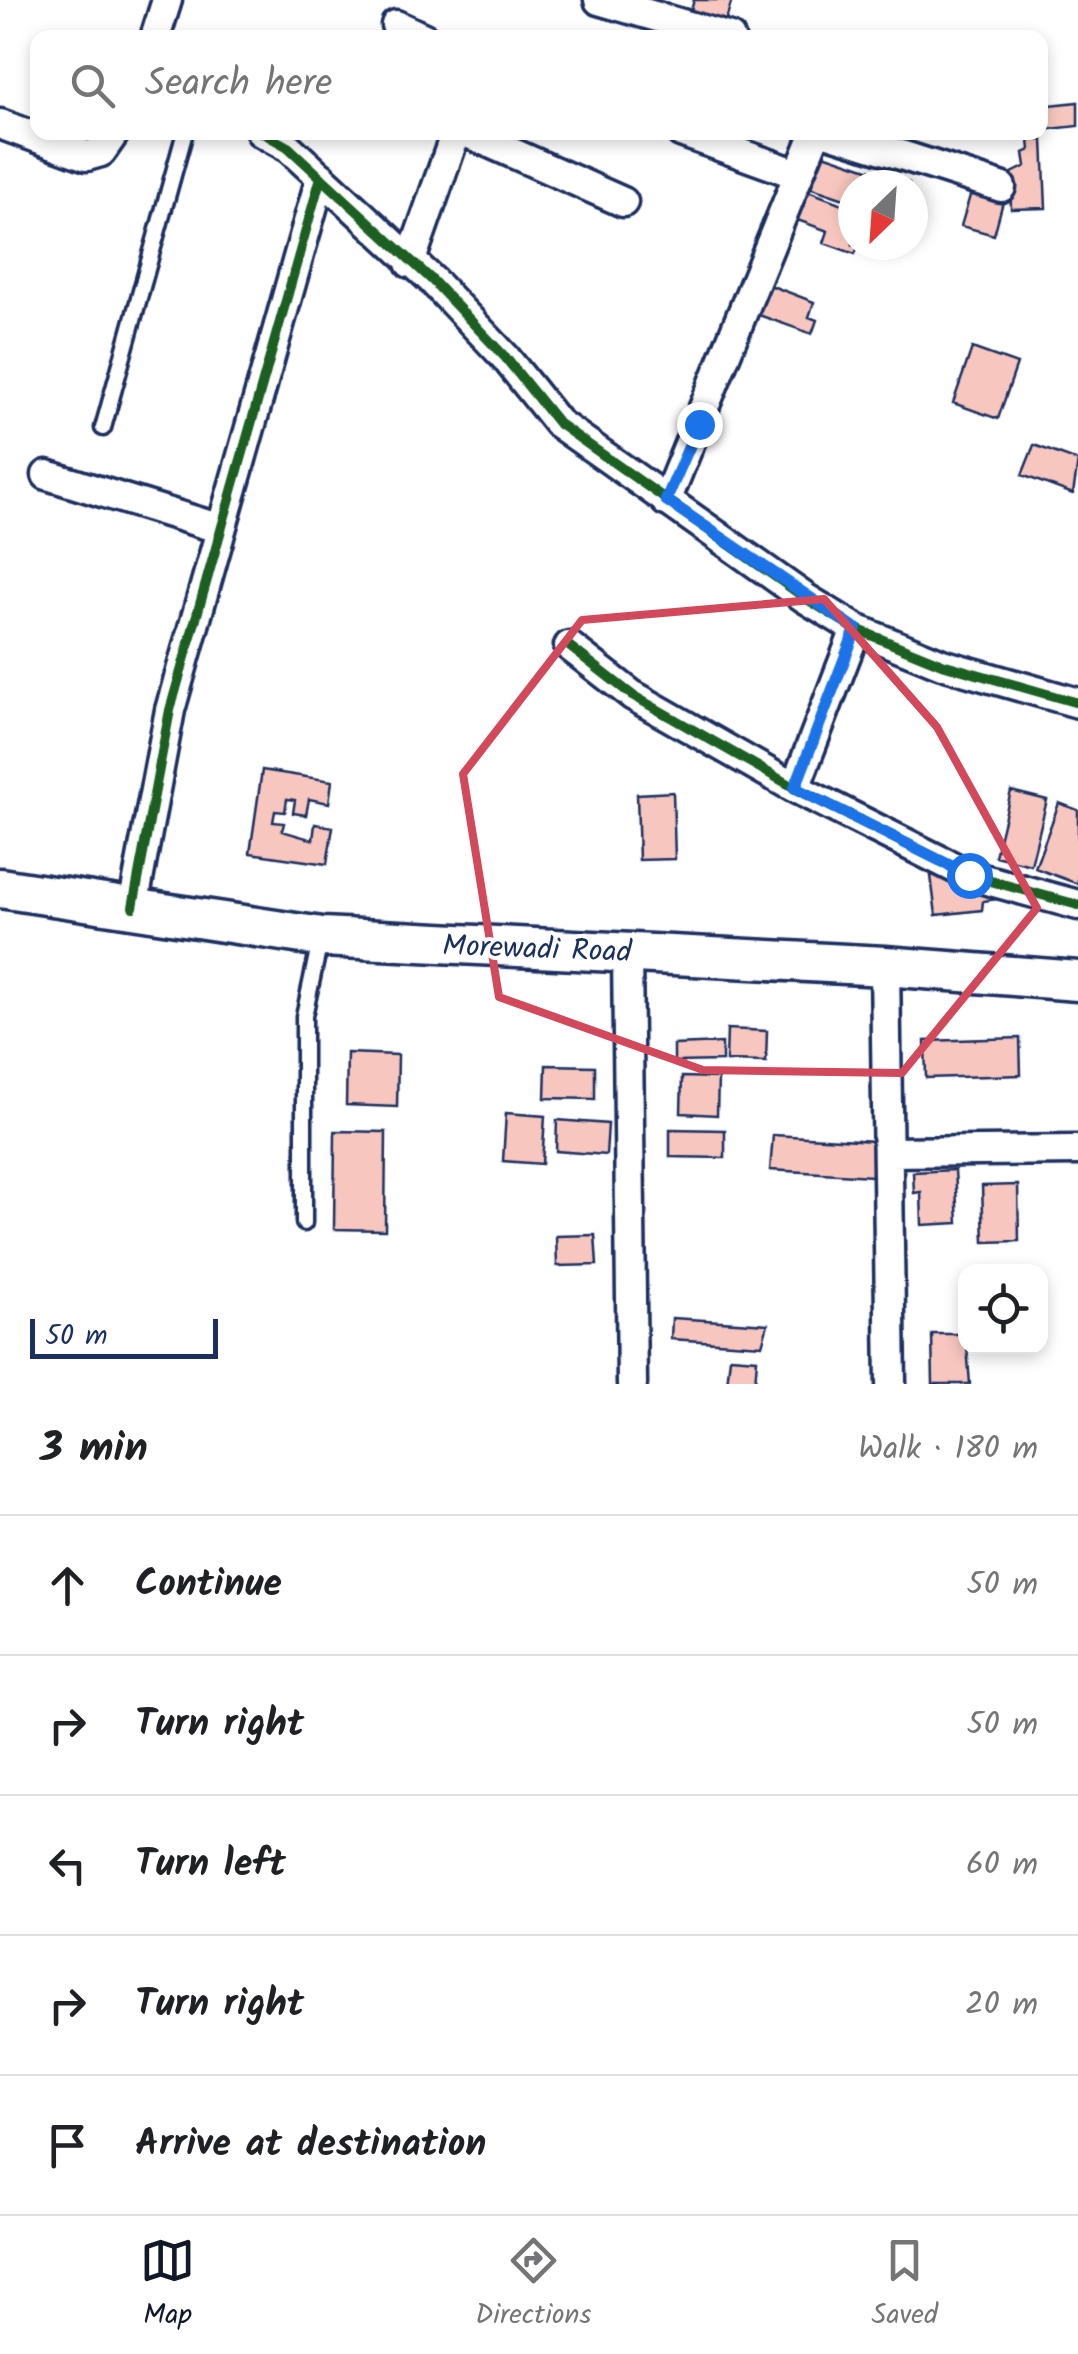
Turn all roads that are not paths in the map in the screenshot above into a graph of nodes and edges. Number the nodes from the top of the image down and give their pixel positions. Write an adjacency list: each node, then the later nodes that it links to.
1 (167, 0): 4 (street)
2 (599, 0): 6 (street)
3 (396, 26): 5 (street)
4 (157, 30)
5 (405, 30)
6 (702, 30)
7 (0, 124): 8 (street)
8 (30, 135)
9 (44, 140): 10 (street)
10 (109, 140)
11 (183, 140): 23 (lane)
12 (275, 140): 19 (street)
13 (453, 140): 22 (street)
14 (484, 140): 21 (street)
15 (703, 140): 18 (street)
16 (812, 140): 18 (street)
17 (853, 140): 20 (street)
18 (797, 174): 25 (street)
19 (320, 177): 22 (street); 26 (street)
20 (1000, 188)
21 (624, 202)
22 (410, 263): 25 (street)
23 (103, 428)
24 (47, 474): 26 (street)
25 (666, 500): 27 (street)
26 (221, 529): 33 (street)
27 (856, 629): 29 (street); 30 (street)
28 (569, 646): 30 (street)
29 (1078, 703)
30 (795, 788): 32 (street)
31 (0, 888): 33 (main road, Morewadi Road)
32 (1078, 905)
33 (132, 907): 34 (main road, Morewadi Road)
34 (322, 937): 35 (main road, Morewadi Road); 40 (lane)
35 (627, 952): 36 (main road, Morewadi Road); 41 (street)
36 (885, 966): 37 (main road, Morewadi Road); 39 (street)
37 (1078, 981)
38 (1078, 1150): 39 (street)
39 (888, 1152): 42 (street)
40 (304, 1223)
41 (632, 1384)
42 (892, 1384)

